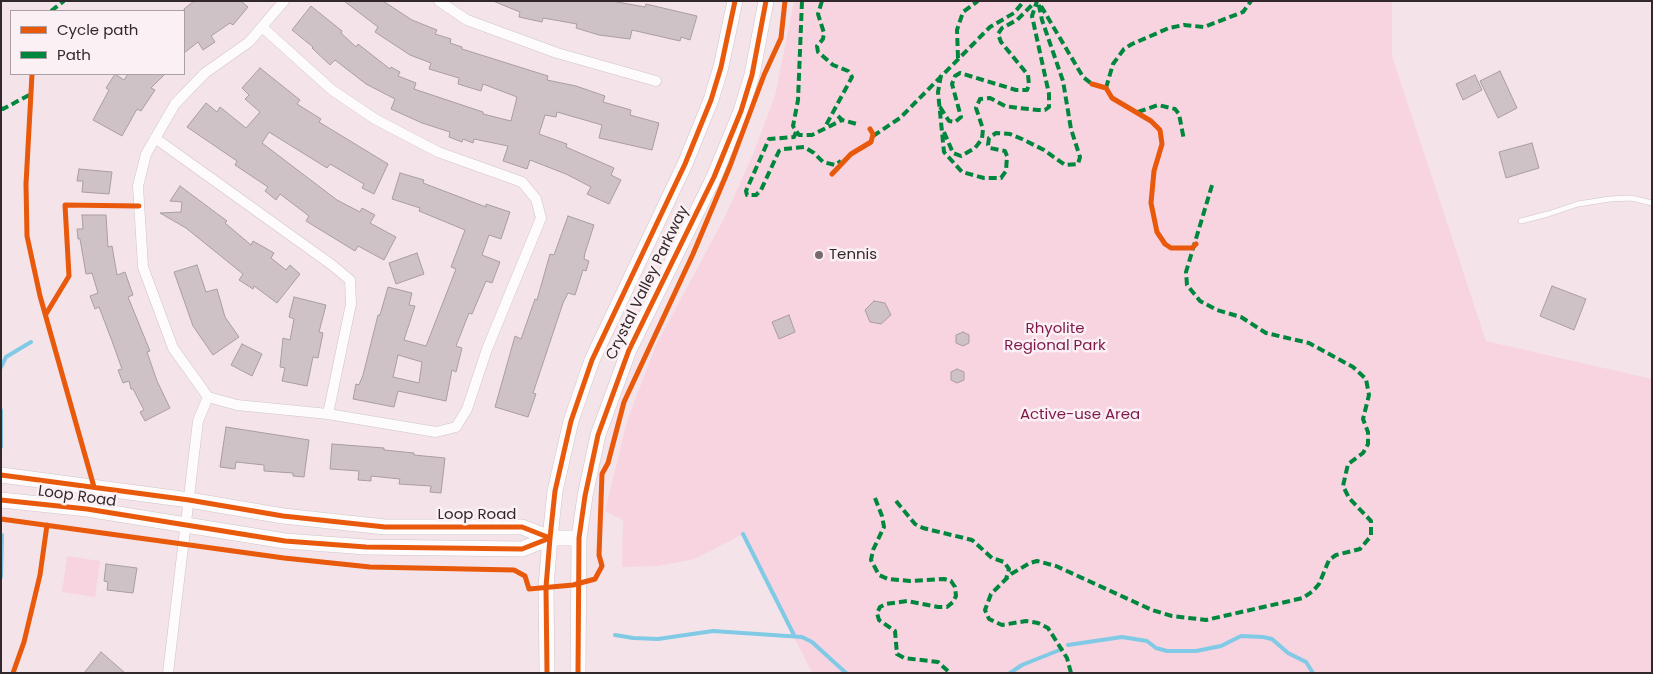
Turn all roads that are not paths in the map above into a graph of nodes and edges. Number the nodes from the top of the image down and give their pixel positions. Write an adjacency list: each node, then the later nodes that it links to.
1 (284, 1): 5 (street)
2 (439, 1): 6 (street)
3 (735, 1): 16 (main road, Crystal Valley Parkway)
4 (766, 1): 17 (main road, Crystal Valley Parkway)
5 (262, 27): 7 (street); 11 (street)
6 (656, 81)
7 (155, 138): 10 (street); 11 (street)
8 (1652, 203): 9 (lane)
9 (1521, 220)
10 (208, 397): 11 (street); 14 (street)
11 (328, 414)
12 (1, 475): 14 (main road, Loop Road)
13 (1, 500): 15 (main road, Loop Road)
14 (189, 500): 15 (street); 16 (main road, Loop Road)
15 (185, 526): 16 (main road, Loop Road); 18 (street)
16 (550, 538): 17 (main road); 19 (main road, Crystal Valley Parkway)
17 (580, 538): 20 (main road, Crystal Valley Parkway)
18 (168, 673)
19 (547, 673)
20 (578, 673)

